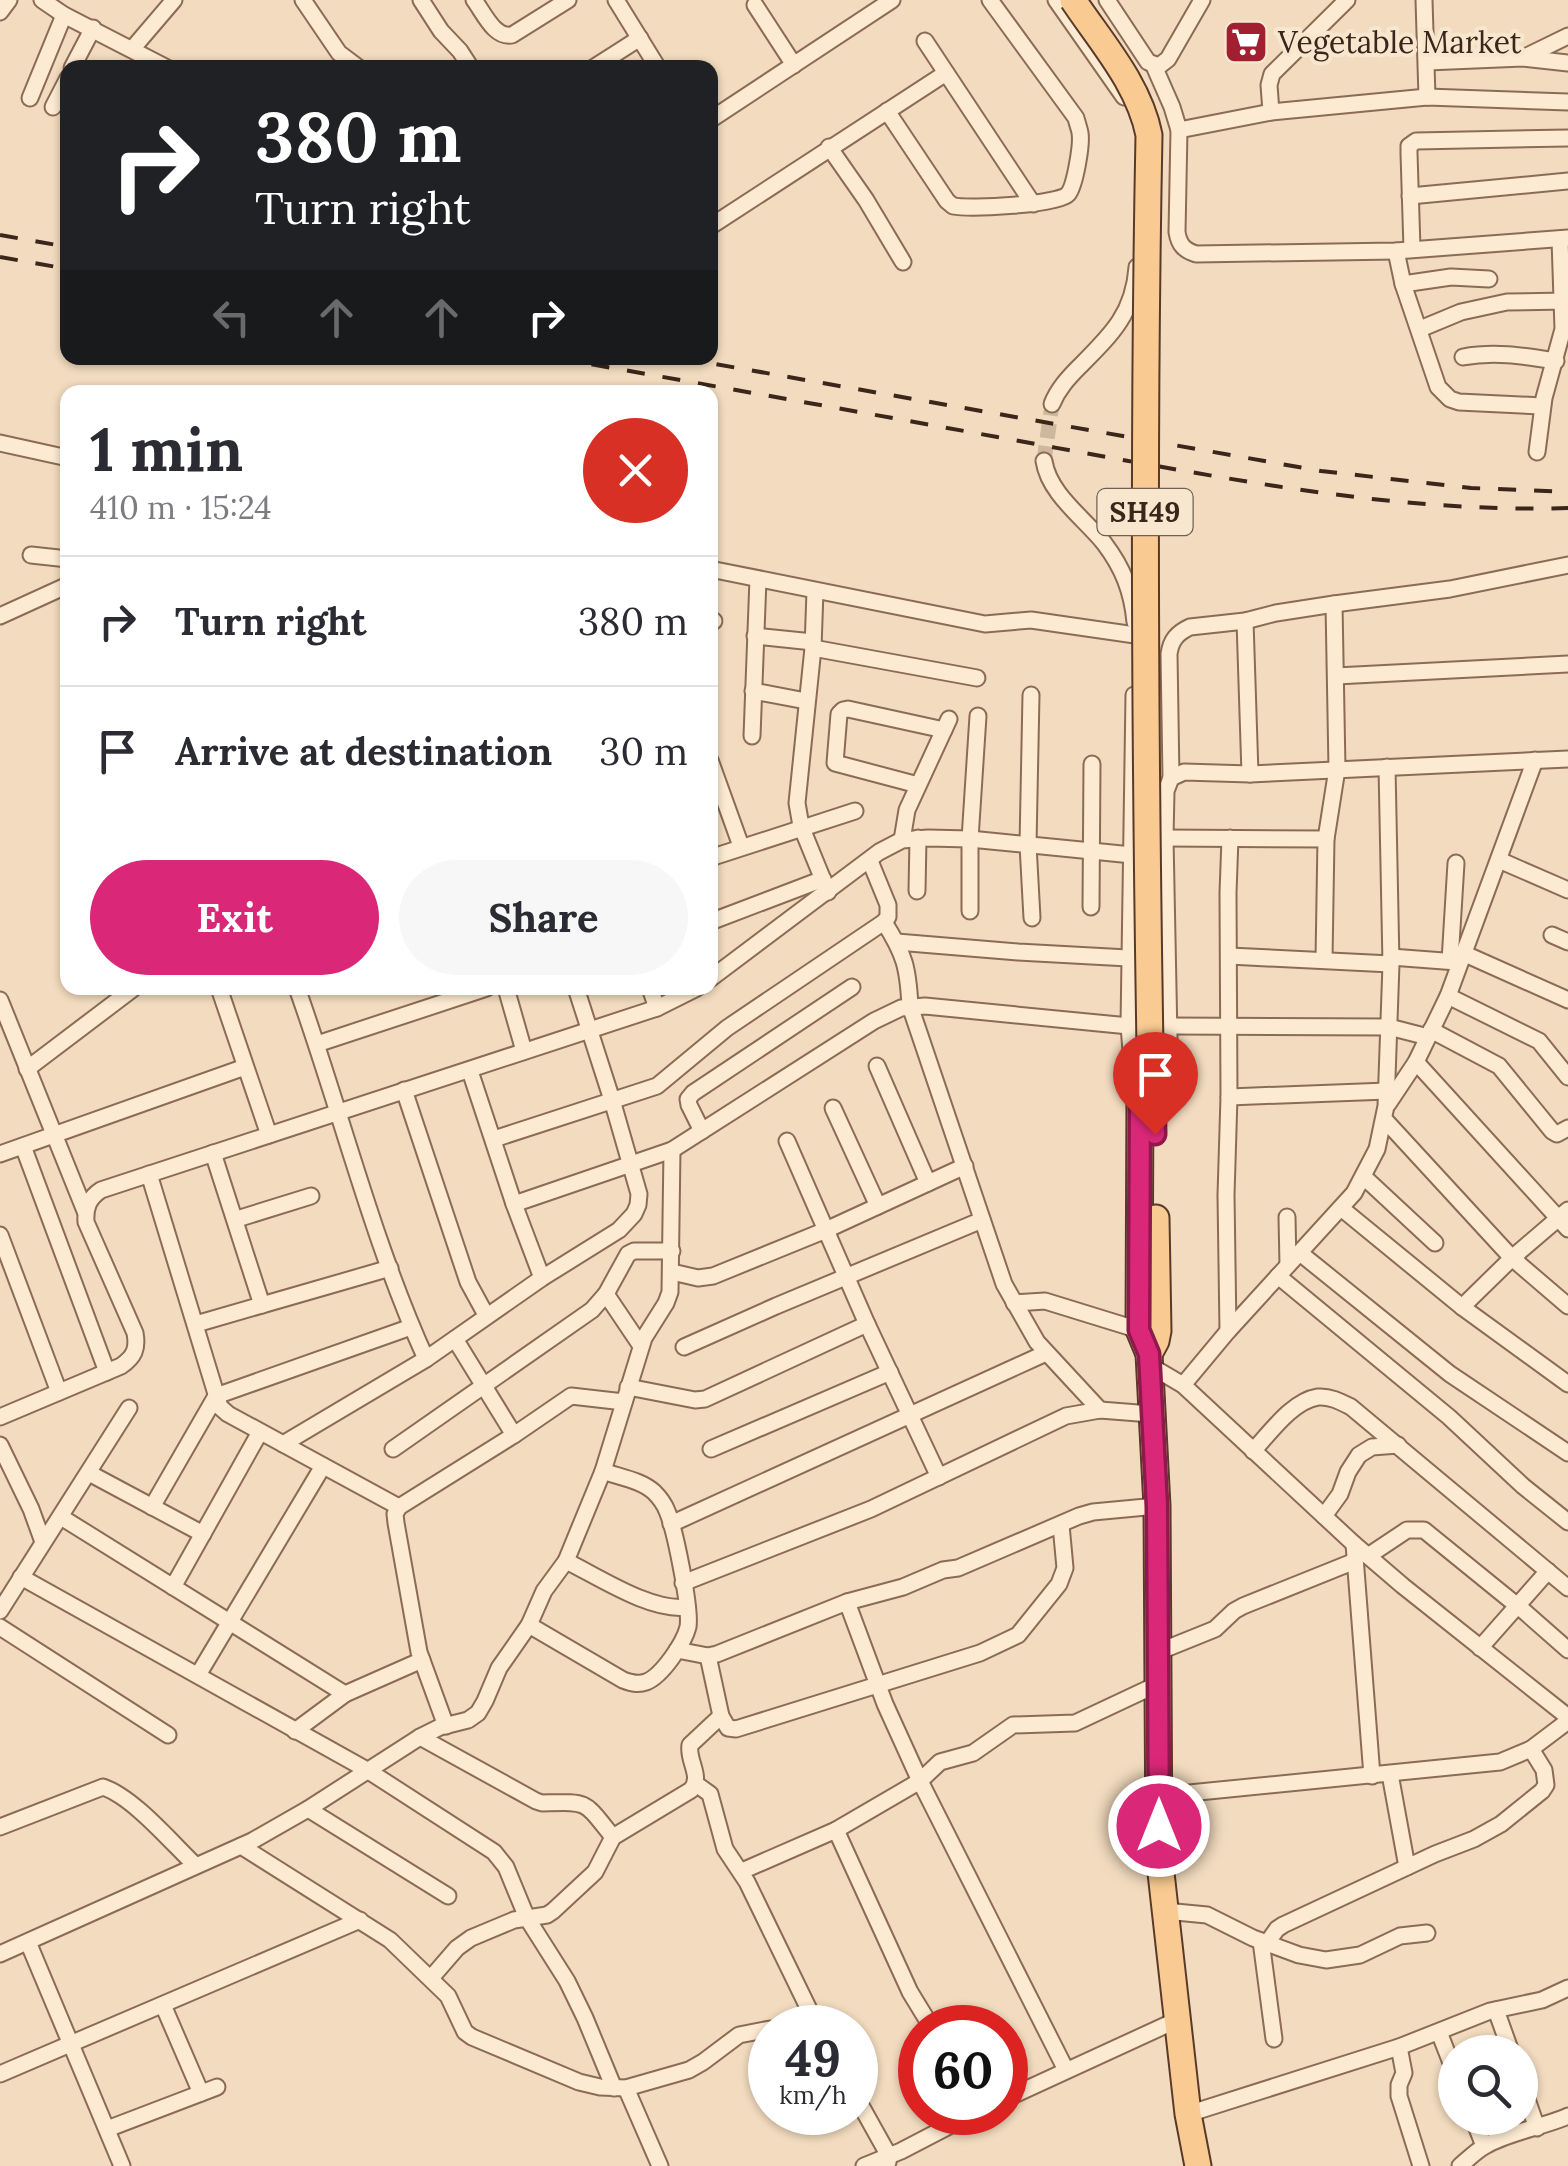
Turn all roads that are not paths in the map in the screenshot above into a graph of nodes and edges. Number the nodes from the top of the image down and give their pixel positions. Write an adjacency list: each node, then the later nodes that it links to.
1 (9, 0): 18 (street)
2 (42, 0): 19 (street)
3 (174, 0): 24 (street)
4 (302, 0): 28 (street)
5 (421, 0): 29 (street)
6 (474, 0): 7 (street)
7 (568, 0)
8 (616, 0): 22 (street)
9 (892, 0): 34 (street)
10 (990, 0): 50 (street)
11 (1056, 0): 61 (street)
12 (1072, 0): 156 (main road, SH49, bridge)
13 (1106, 0): 35 (street)
14 (1202, 0): 35 (street)
15 (1346, 0): 43 (street)
16 (1424, 0): 32 (street)
17 (755, 5): 34 (street)
18 (0, 12)
19 (64, 15): 20 (street); 39 (street)
20 (92, 28): 24 (street); 26 (street)
21 (1568, 36): 25 (street)
22 (640, 38): 30 (street); 31 (street)
23 (925, 41): 36 (street)
24 (134, 48): 27 (street)
25 (1523, 58): 32 (street); 33 (street)
26 (76, 60)
27 (146, 60)
28 (348, 60)
29 (466, 60)
30 (606, 60)
31 (653, 60)
32 (1426, 62): 38 (street)
33 (1568, 63)
34 (794, 64): 44 (street)
35 (1154, 66): 45 (street)
36 (946, 73): 42 (street); 50 (street)
37 (60, 93): 41 (street)
38 (1427, 97): 40 (street); 43 (street)
39 (30, 98)
40 (1568, 102)
41 (53, 107)
42 (886, 112): 47 (street); 50 (street)
43 (1271, 112): 45 (street)
44 (718, 115)
45 (1179, 130): 53 (street)
46 (1568, 138): 49 (street)
47 (829, 148): 51 (street); 54 (street)
48 (1568, 181): 49 (street)
49 (1410, 196): 53 (street)
50 (1033, 204)
51 (718, 221)
52 (1564, 239): 53 (street); 57 (street)
53 (1404, 250): 56 (street)
54 (903, 262)
55 (1489, 279): 56 (street)
56 (1403, 284): 58 (street)
57 (1566, 302): 58 (street); 60 (street)
58 (1420, 329): 62 (street)
59 (1463, 357): 60 (street)
60 (1559, 369): 62 (street)
61 (1052, 404)
62 (1542, 406): 64 (street)
63 (0, 443): 65 (street)
64 (1538, 452)
65 (60, 456)
66 (1044, 462): 77 (street)
67 (31, 555): 68 (street)
68 (60, 557)
69 (1568, 566): 74 (street)
70 (718, 570): 71 (street)
71 (758, 578): 73 (street); 78 (street)
72 (60, 589): 75 (street)
73 (814, 591): 77 (street); 79 (street)
74 (1334, 604): 76 (street); 81 (street)
75 (0, 616)
76 (1245, 621): 93 (street); 94 (street)
77 (1135, 635): 107 (street)
78 (756, 636): 79 (street); 83 (street)
79 (813, 645): 82 (street); 85 (street)
80 (1568, 664): 81 (street)
81 (1336, 676): 92 (street)
82 (977, 678)
83 (753, 691): 85 (street); 87 (street)
84 (1030, 695): 104 (street)
85 (806, 700): 98 (street)
86 (978, 716): 102 (street)
87 (752, 736)
88 (1568, 759): 89 (street)
89 (1535, 760): 91 (street); 109 (street)
90 (1092, 764): 106 (street)
91 (1388, 767): 92 (street); 129 (street)
92 (1336, 770): 93 (street); 103 (street)
93 (1250, 774): 94 (street)
94 (1171, 778): 99 (street)
95 (718, 782): 105 (street)
96 (918, 785): 96 (street); 101 (street)
97 (854, 811): 98 (street)
98 (802, 826): 105 (street); 112 (street)
99 (1165, 838): 100 (street); 147 (street)
100 (1230, 838): 103 (street); 125 (street)
101 (910, 839): 102 (street); 110 (street); 114 (street)
102 (970, 839): 104 (street); 117 (street)
103 (1326, 840): 127 (street)
104 (1028, 845): 106 (street); 118 (street)
105 (741, 846): 108 (street)
106 (1092, 851): 107 (street); 116 (street)
107 (1132, 854): 126 (street)
108 (718, 855)
109 (1498, 860): 113 (street); 128 (street)
110 (870, 861): 112 (street); 120 (street)
111 (1456, 862): 128 (street)
112 (825, 886): 115 (street); 121 (street)
113 (1568, 890)
114 (917, 891)
115 (758, 904): 119 (street); 121 (street)
116 (1091, 907)
117 (970, 911)
118 (1032, 918)
119 (718, 919)
120 (884, 922): 123 (street); 162 (street)
121 (770, 934): 130 (street)
122 (1552, 935): 124 (street)
123 (896, 942): 126 (street); 143 (street)
124 (1568, 942)
125 (1229, 956): 127 (street); 145 (street)
126 (1128, 958): 146 (street)
127 (1324, 959): 129 (street)
128 (1459, 959): 129 (street); 140 (street); 142 (street)
129 (1391, 961): 148 (street)
130 (718, 973)
131 (852, 987): 167 (street)
132 (125, 995): 157 (street)
133 (222, 995): 155 (street)
134 (300, 995): 151 (street)
135 (466, 995): 151 (street)
136 (508, 995): 152 (street)
137 (578, 995): 149 (street)
138 (652, 995): 144 (street)
139 (683, 995): 144 (street)
140 (1448, 996): 150 (street); 159 (street)
141 (0, 1000): 157 (street)
142 (1568, 1000)
143 (910, 1006): 146 (street); 167 (street); 177 (street)
144 (657, 1008): 149 (street)
145 (1230, 1025): 147 (street); 148 (street); 161 (street)
146 (1129, 1026): 156 (street)
147 (1168, 1026): 156 (street)
148 (1389, 1027): 150 (street); 163 (street)
149 (590, 1030): 152 (street); 162 (street)
150 (1430, 1034): 153 (street); 166 (street)
151 (318, 1044): 165 (street)
152 (524, 1052): 158 (street)
153 (1416, 1062): 163 (street); 189 (street)
154 (876, 1066): 180 (street)
155 (246, 1067): 168 (street); 169 (street)
156 (1148, 1068): 213 (main road, SH49)
157 (27, 1069): 168 (street)
158 (470, 1070): 160 (street); 170 (street)
159 (1568, 1077)
160 (404, 1090): 165 (street); 205 (street)
161 (1229, 1098): 163 (street); 209 (street)
162 (612, 1100): 170 (street); 176 (street)
163 (1386, 1106): 179 (street); 194 (street)
164 (833, 1108): 183 (street)
165 (338, 1112): 169 (street); 196 (street)
166 (1568, 1128)
167 (702, 1131): 173 (street)
168 (55, 1134): 172 (street); 185 (street)
169 (269, 1134): 174 (street)
170 (494, 1139): 182 (street)
171 (787, 1141): 190 (street)
172 (23, 1146): 175 (street); 216 (street)
173 (672, 1150): 176 (street); 193 (street)
174 (213, 1153): 178 (street); 187 (street)
175 (0, 1154)
176 (630, 1162): 182 (street); 199 (street)
177 (964, 1166): 180 (street); 188 (street)
178 (149, 1174): 185 (street); 206 (street)
179 (1364, 1177): 184 (street); 192 (street)
180 (928, 1183): 183 (street)
181 (311, 1196): 187 (street)
182 (514, 1204): 199 (street)
183 (878, 1206): 190 (street)
184 (1341, 1208): 195 (street); 204 (street)
185 (85, 1211): 216 (street)
186 (1287, 1217): 195 (street)
187 (236, 1220): 202 (street)
188 (982, 1220): 198 (street); 201 (street)
189 (1564, 1220): 194 (street)
190 (826, 1230): 197 (street); 198 (street)
191 (0, 1235): 221 (street)
192 (1435, 1243)
193 (672, 1251): 197 (street); 200 (street)
194 (1512, 1258): 203 (street); 204 (street)
195 (1289, 1265): 209 (street); 237 (street); 247 (street)
196 (390, 1268): 202 (street); 208 (street)
197 (672, 1272): 211 (street)
198 (846, 1276): 207 (street); 212 (street)
199 (542, 1278): 205 (street)
200 (606, 1294): 211 (street); 219 (street)
201 (1014, 1303): 213 (street); 214 (street)
202 (262, 1304): 206 (street)
203 (1568, 1306)
204 (1462, 1307): 218 (street)
205 (486, 1315): 210 (street)
206 (196, 1324): 223 (street)
207 (867, 1324): 217 (street); 222 (street)
208 (412, 1327): 215 (street); 223 (street)
209 (1228, 1331): 220 (street)
210 (455, 1339): 215 (street); 219 (street)
211 (641, 1346): 222 (street)
212 (684, 1347)
213 (1146, 1350): 220 (street); 226 (main road, SH49)
214 (1046, 1353): 225 (street); 227 (street)
215 (426, 1359): 231 (street)
216 (107, 1372): 221 (street)
217 (890, 1372): 227 (street); 235 (street)
218 (1568, 1384)
219 (484, 1385): 230 (street); 234 (street)
220 (1183, 1386): 236 (street)
221 (59, 1392): 228 (street)
222 (626, 1395): 230 (street); 239 (street)
223 (216, 1396): 229 (street); 243 (street)
224 (129, 1408): 240 (street)
225 (1100, 1410): 226 (street); 241 (street)
226 (1152, 1414): 242 (main road, SH49)
227 (910, 1416): 241 (street); 248 (street)
228 (0, 1417)
229 (260, 1432): 231 (street); 250 (street)
230 (514, 1435): 244 (street)
231 (283, 1444): 238 (street)
232 (0, 1445): 251 (street)
233 (1398, 1445): 236 (street); 245 (street); 254 (street)
234 (393, 1449)
235 (712, 1449)
236 (1253, 1450): 245 (street)
237 (1568, 1453)
238 (323, 1466): 244 (street); 263 (street)
239 (603, 1471): 248 (street); 253 (street)
240 (89, 1473): 243 (street); 246 (street)
241 (939, 1477): 256 (street)
242 (1157, 1506): 249 (street); 269 (main road, SH49)
243 (152, 1507): 250 (street)
244 (399, 1507): 271 (street)
245 (1324, 1516): 252 (street)
246 (61, 1517): 251 (street); 257 (street)
247 (1568, 1522)
248 (671, 1524): 256 (street)
249 (1061, 1525): 259 (street); 273 (street)
250 (202, 1534): 257 (street)
251 (44, 1542): 255 (street)
252 (1359, 1554): 260 (street); 266 (street); 269 (street); 285 (street)
253 (566, 1560): 261 (street); 264 (street)
254 (1548, 1571): 258 (street); 260 (street)
255 (22, 1577): 262 (street); 272 (street)
256 (683, 1584): 261 (street)
257 (174, 1587): 263 (street)
258 (1568, 1588)
259 (847, 1602): 270 (street); 273 (street)
260 (1518, 1606): 266 (street); 268 (street)
261 (687, 1607): 267 (street)
262 (0, 1611)
263 (229, 1622): 272 (street); 275 (street)
264 (528, 1624): 267 (street); 278 (street)
265 (0, 1627): 280 (street)
266 (1480, 1648): 277 (street)
267 (677, 1650): 270 (street)
268 (1568, 1650)
269 (1158, 1652): 274 (main road, SH49)
270 (708, 1656): 276 (street)
271 (422, 1660): 275 (street); 278 (street)
272 (198, 1675): 279 (street)
273 (877, 1684): 276 (street); 286 (street)
274 (1158, 1684): 286 (street); 288 (main road, SH49)
275 (345, 1694): 279 (street)
276 (720, 1716): 287 (street)
277 (1567, 1722): 282 (street)
278 (446, 1726): 281 (street)
279 (296, 1731): 283 (street)
280 (168, 1735)
281 (420, 1737): 283 (street); 292 (street)
282 (1531, 1750): 284 (street); 295 (street)
283 (367, 1770): 289 (street); 299 (street)
284 (1390, 1774): 285 (street); 295 (street)
285 (1372, 1776): 288 (street)
286 (920, 1782): 291 (street); 319 (street)
287 (696, 1784): 292 (street); 296 (street)
288 (1159, 1796): 298 (main road, SH49)
289 (308, 1810): 293 (street); 297 (street)
290 (0, 1827): 294 (street)
291 (836, 1830): 296 (street); 309 (street)
292 (613, 1837): 299 (street)
293 (241, 1846): 294 (street); 300 (street)
294 (194, 1865): 302 (street)
295 (1407, 1867): 303 (street)
296 (742, 1871): 308 (street)
297 (448, 1896)
298 (1166, 1911): 303 (street); 311 (main road, SH49)
299 (527, 1918): 305 (street); 321 (street)
300 (360, 1920): 305 (street); 307 (street)
301 (1427, 1934): 303 (street)
302 (28, 1942): 304 (street); 317 (street)
303 (1264, 1942): 316 (street)
304 (0, 1954)
305 (431, 1978): 321 (street)
306 (1568, 1988): 310 (street)
307 (163, 2005): 317 (street); 326 (street)
308 (807, 2005)
309 (918, 2005)
310 (1496, 2010): 312 (street); 315 (street)
311 (1177, 2020): 319 (street); 323 (main road, SH49)
312 (1439, 2032): 314 (street); 318 (street)
313 (748, 2033): 321 (street)
314 (1440, 2035)
315 (1504, 2035)
316 (1274, 2039)
317 (72, 2044): 320 (street); 326 (street)
318 (1399, 2048): 323 (street); 337 (street)
319 (1066, 2070): 322 (street)
320 (0, 2074)
321 (620, 2088): 334 (street)
322 (1028, 2088)
323 (1188, 2114): 336 (main road, SH49)
324 (1568, 2116): 325 (street)
325 (1538, 2128)
326 (107, 2130): 333 (street)
327 (875, 2135): 332 (street)
328 (935, 2135): 332 (street)
329 (1480, 2135): 331 (street)
330 (1516, 2135): 331 (street)
331 (1484, 2146): 338 (street)
332 (888, 2161): 335 (street)
333 (122, 2166)
334 (660, 2166)
335 (864, 2166)
336 (1198, 2166)
337 (1421, 2166)
338 (1460, 2166)

